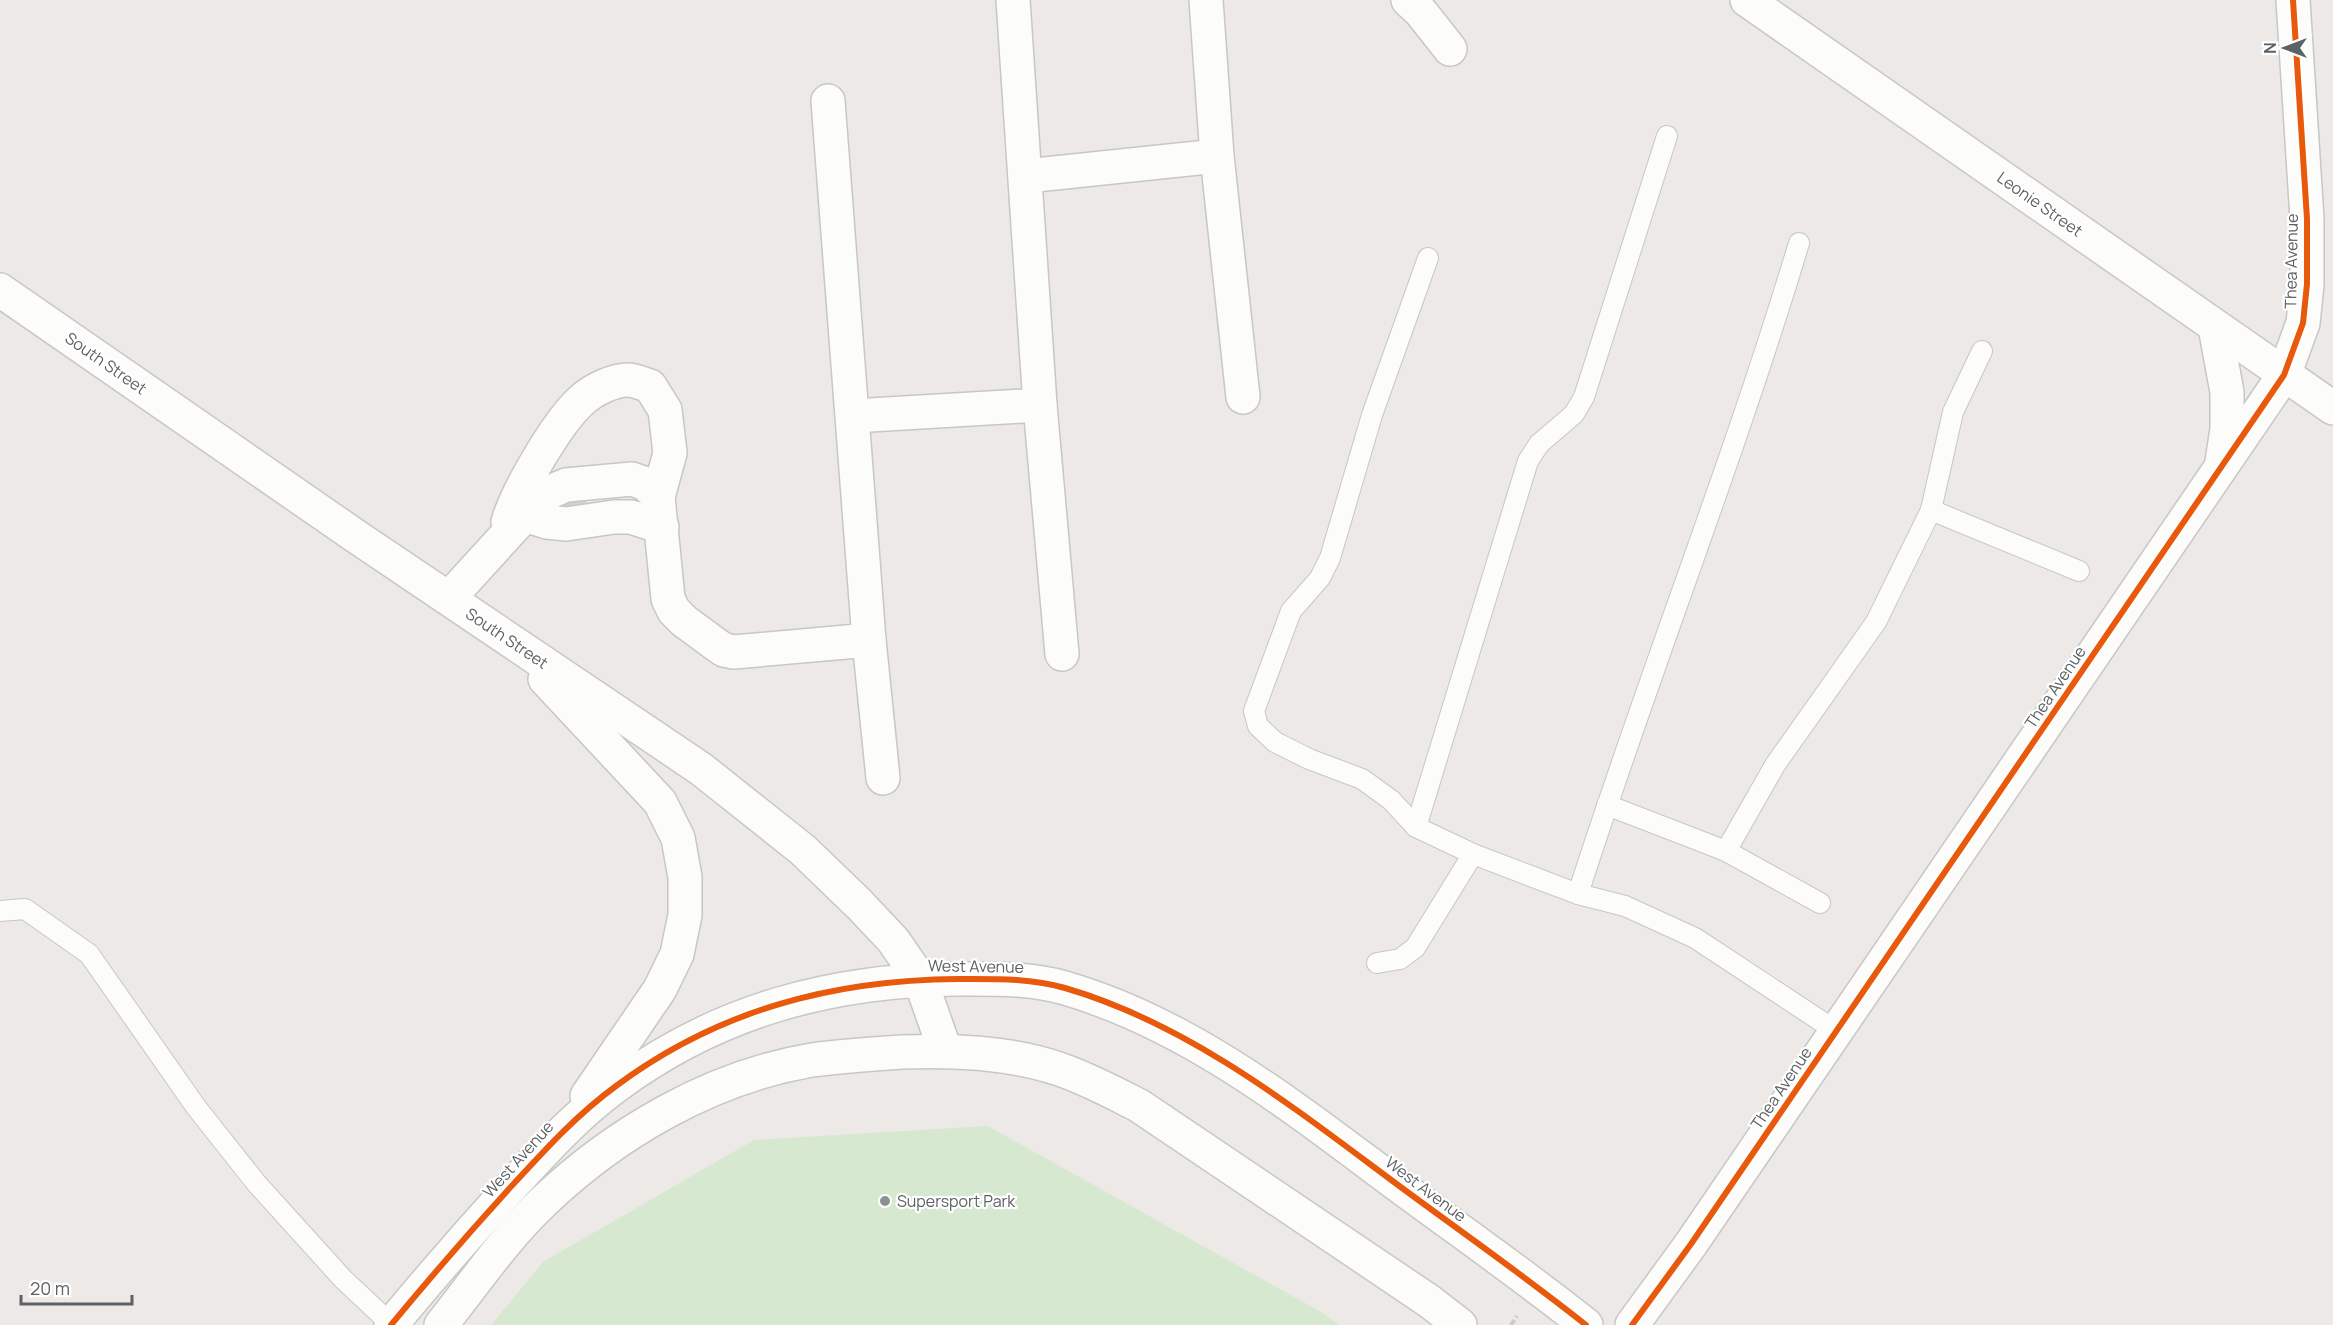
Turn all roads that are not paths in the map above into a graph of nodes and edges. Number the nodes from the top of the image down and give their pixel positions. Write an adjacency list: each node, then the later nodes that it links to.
1 (1013, 0): 10 (street)
2 (1206, 0): 9 (street)
3 (1408, 0): 6 (street)
4 (1747, 0): 14 (street, Leonie Street)
5 (2293, 0): 16 (street, Thea Avenue)
6 (1450, 49)
7 (828, 101): 20 (street)
8 (1667, 136): 32 (lane)
9 (1217, 156): 10 (street); 17 (street)
10 (1026, 176): 18 (street)
11 (1799, 243): 31 (lane)
12 (1428, 258): 32 (lane)
13 (0, 290): 26 (street, South Street)
14 (2216, 327): 16 (street, Leonie Street); 21 (street)
15 (1982, 351): 22 (lane)
16 (2284, 375): 19 (street, Leonie Street); 21 (street, Thea Avenue)
17 (1243, 397)
18 (1040, 405): 20 (street); 29 (street)
19 (2333, 408)
20 (853, 416): 28 (street)
21 (2222, 467): 40 (street, Thea Avenue)
22 (1931, 510): 25 (lane); 33 (lane)
23 (660, 512): 24 (street); 24 (street); 28 (street)
24 (502, 541): 26 (street)
25 (2079, 571)
26 (449, 598): 27 (street, South Street)
27 (504, 636): 39 (street, South Street); 42 (street)
28 (869, 640): 30 (street)
29 (1062, 654)
30 (883, 778)
31 (1607, 805): 33 (lane); 35 (lane)
32 (1416, 827): 34 (lane)
33 (1726, 851): 36 (lane)
34 (1473, 854): 35 (lane); 38 (lane)
35 (1578, 894): 40 (lane)
36 (1820, 903)
37 (0, 911): 43 (lane)
38 (1377, 963)
39 (920, 979): 41 (street, South Street); 42 (street, West Avenue); 46 (street, West Avenue)
40 (1836, 1031): 47 (street, Thea Avenue)
41 (945, 1050): 44 (street); 45 (street)
42 (568, 1125): 43 (street, West Avenue)
43 (392, 1325)
44 (441, 1325)
45 (1460, 1325)
46 (1586, 1325)
47 (1632, 1325)

